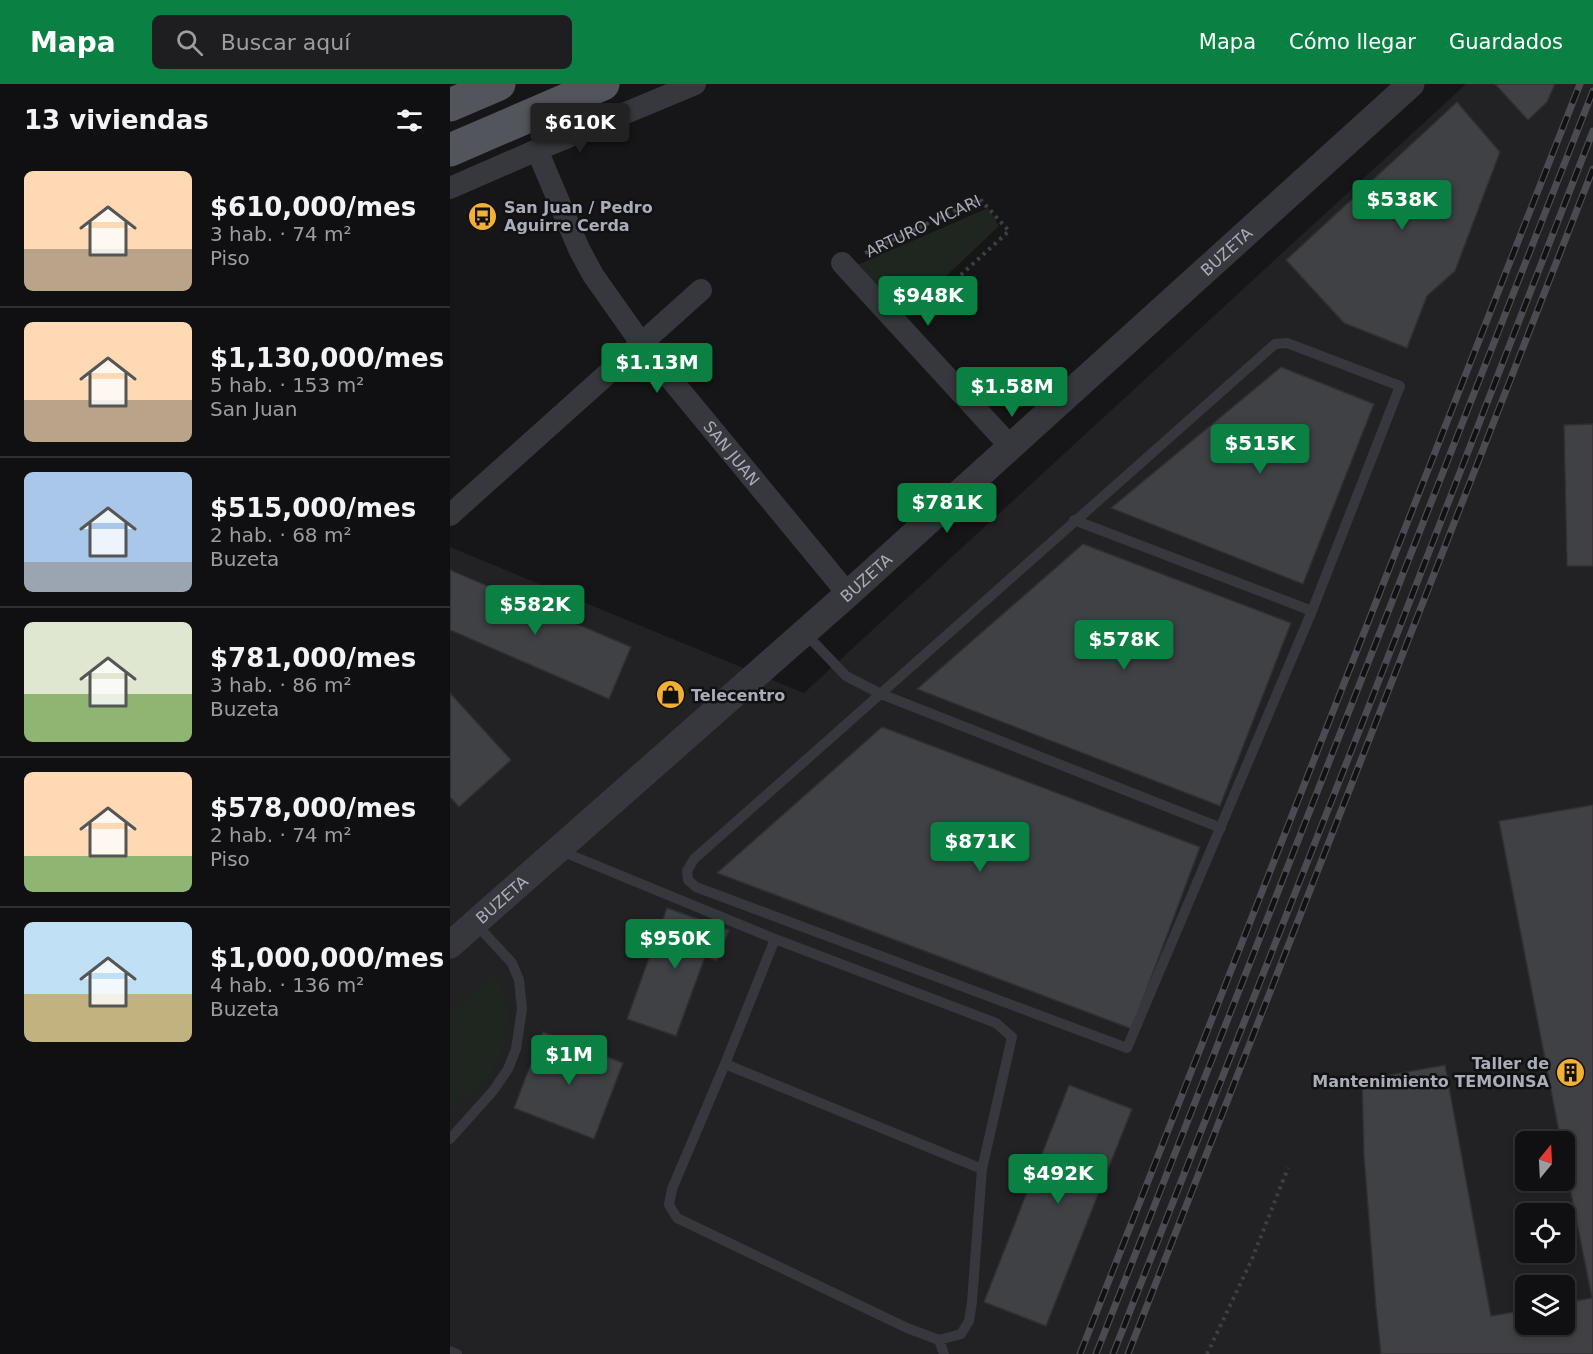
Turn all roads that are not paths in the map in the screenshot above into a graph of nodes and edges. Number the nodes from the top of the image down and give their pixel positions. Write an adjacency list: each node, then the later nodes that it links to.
1 (490, 84): 6 (main road)
2 (499, 84): 7 (main road)
3 (603, 84): 8 (main road)
4 (695, 84): 9 (street)
5 (1411, 84): 14 (street, BUZETA)
6 (450, 93)
7 (450, 105)
8 (450, 150)
9 (537, 150): 10 (street); 13 (street, SAN JUAN)
10 (450, 188)
11 (842, 263): 14 (street, ARTURO VICARI)
12 (701, 290): 13 (street)
13 (641, 343): 15 (street); 17 (street, SAN JUAN)
14 (1010, 446): 17 (street, BUZETA)
15 (450, 515)
16 (1074, 520): 18 (lane); 18 (lane); 20 (lane)
17 (848, 594): 19 (street, BUZETA)
18 (1312, 610): 21 (lane)
19 (804, 633): 20 (lane); 22 (street, BUZETA)
20 (881, 694): 21 (lane); 21 (lane)
21 (1221, 828)
22 (558, 849): 23 (street, BUZETA); 24 (lane)
23 (475, 923): 25 (street, BUZETA); 27 (lane)
24 (775, 939): 26 (lane); 28 (lane)
25 (450, 945)
26 (725, 1064): 28 (lane); 29 (lane)
27 (450, 1139)
28 (982, 1169): 29 (lane)
29 (939, 1340): 32 (lane)
30 (450, 1351): 31 (lane)
31 (457, 1354)
32 (944, 1354)

